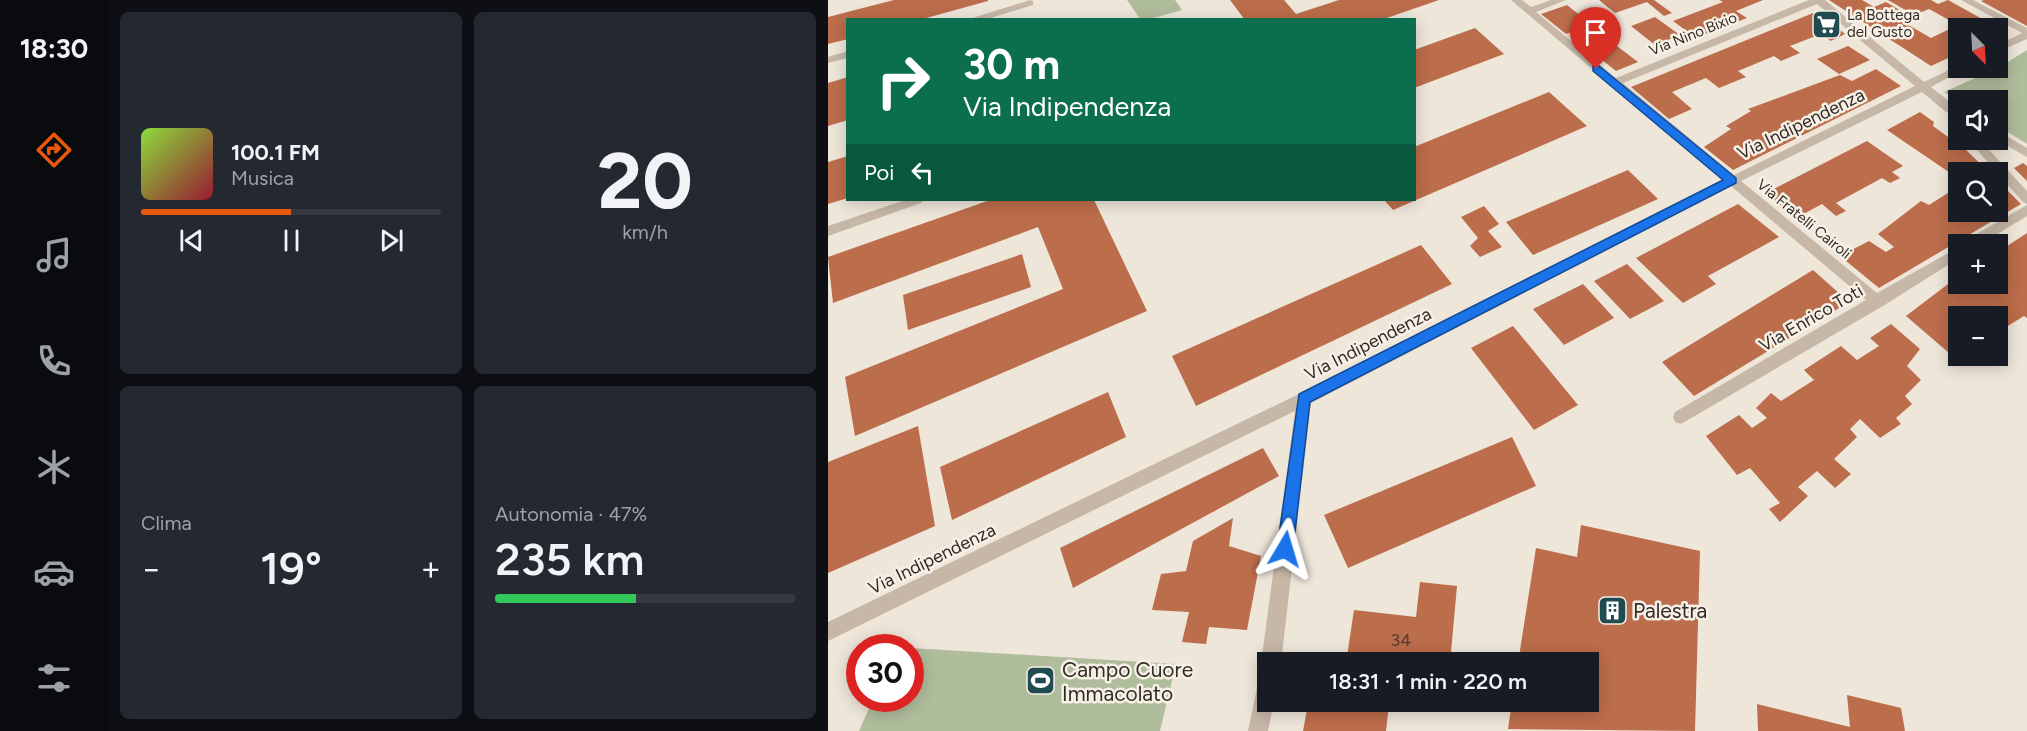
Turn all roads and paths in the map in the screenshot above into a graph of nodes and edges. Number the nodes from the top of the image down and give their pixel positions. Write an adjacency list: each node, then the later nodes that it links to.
1 (1516, 0): 6 (street, Via Fratelli Cairoli)
2 (1561, 0): 6 (street)
3 (1818, 0): 13 (street, Via Nino Bixio); 14 (street)
4 (1966, 0): 8 (street)
5 (1030, 3): 7 (street)
6 (1529, 11): 13 (street, Via Fratelli Cairoli)
7 (978, 18)
8 (2027, 33): 9 (street)
9 (2008, 43)
10 (846, 55): 11 (street)
11 (828, 60)
12 (1948, 74): 14 (street, Via Indipendenza)
13 (1613, 83): 19 (street, Via Fratelli Cairoli)
14 (1923, 86): 15 (street); 19 (street, Via Indipendenza)
15 (1948, 106)
16 (2008, 141): 18 (street)
17 (1983, 150): 20 (street)
18 (2027, 153)
19 (1732, 181): 26 (street, Via Fratelli Cairoli); 27 (street, Via Indipendenza)
20 (2027, 199)
21 (914, 201): 23 (street)
22 (2027, 210): 24 (street)
23 (828, 231)
24 (1987, 234)
25 (1948, 259): 26 (street, Via Enrico Toti)
26 (1878, 302): 28 (street, Via Enrico Toti)
27 (1304, 399): 29 (street, Via Indipendenza); 30 (street)
28 (1681, 417)
29 (828, 632)
30 (1272, 652)
31 (1262, 712): 32 (street)
32 (1258, 731)

